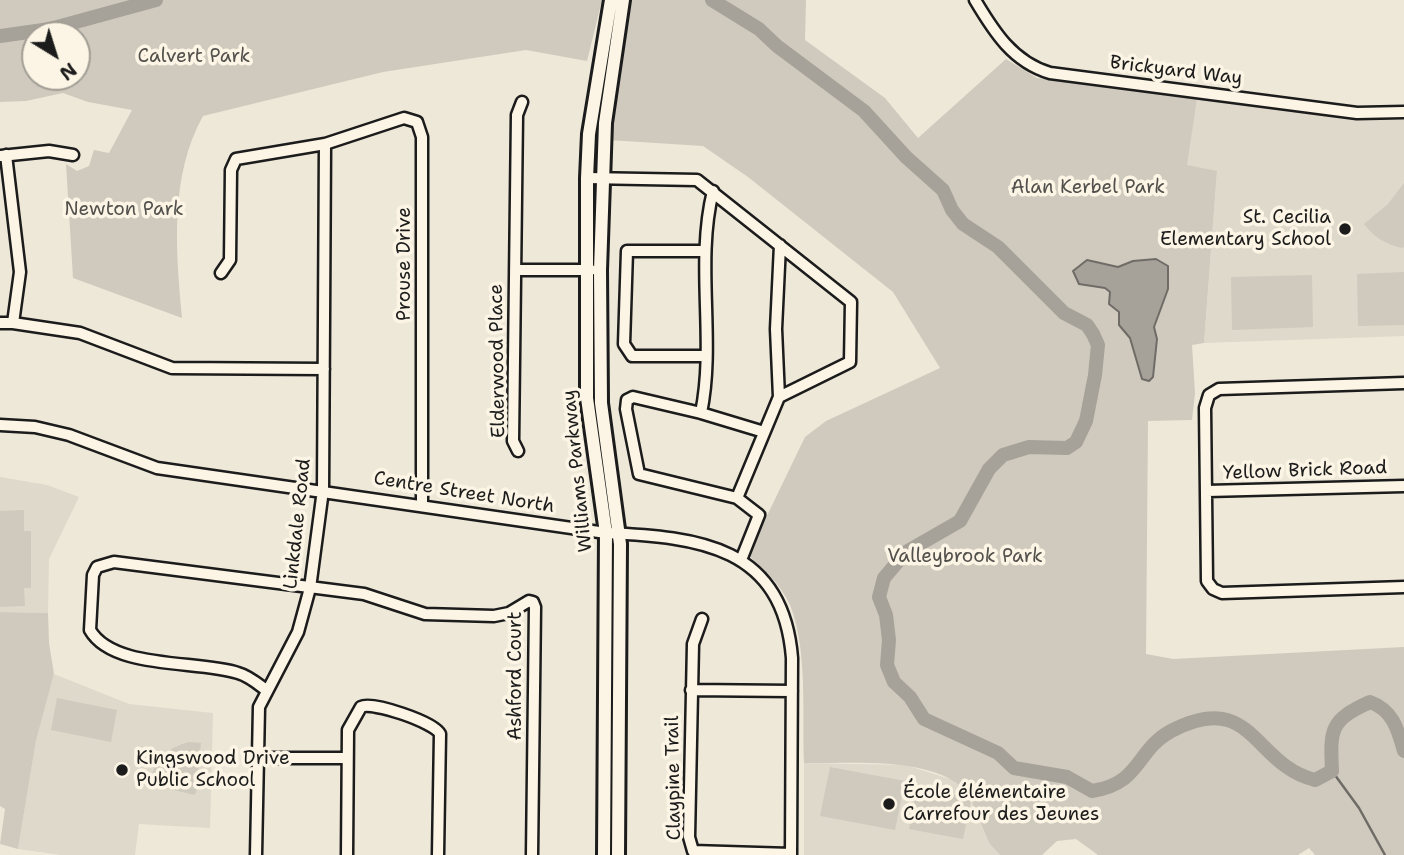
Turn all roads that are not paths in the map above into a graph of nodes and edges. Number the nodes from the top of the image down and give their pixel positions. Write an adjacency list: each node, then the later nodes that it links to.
1 (611, 0): 9 (main road, Williams Parkway)
2 (623, 0): 10 (main road, Williams Parkway)
3 (975, 0): 5 (street, Brickyard Way)
4 (522, 102): 14 (street, Elderwood Place)
5 (1404, 113)
6 (325, 144): 16 (street); 20 (street, Linkdale Road); 31 (street, Prouse Drive)
7 (73, 155): 8 (street)
8 (3, 156): 18 (street)
9 (587, 178): 10 (street); 15 (main road, Williams Parkway)
10 (601, 179): 11 (street); 15 (main road, Williams Parkway)
11 (713, 191): 12 (street); 13 (street)
12 (780, 245): 22 (street); 22 (street)
13 (705, 251): 19 (street); 19 (street)
14 (514, 270): 15 (street, Elderwood Place); 26 (street, Elderwood Place)
15 (594, 270): 32 (main road, Williams Parkway); 33 (main road, Williams Parkway)
16 (221, 273)
17 (0, 323): 18 (street)
18 (13, 323): 20 (street)
19 (705, 356): 23 (street)
20 (324, 369): 28 (street, Linkdale Road)
21 (1404, 383): 29 (street)
22 (779, 397): 25 (street)
23 (701, 413): 25 (street); 30 (street)
24 (0, 425): 28 (street, Centre Street North)
25 (764, 432): 30 (street)
26 (518, 451)
27 (1404, 486): 29 (street, Yellow Brick Road)
28 (323, 490): 31 (street, Centre Street North); 36 (street, Linkdale Road)
29 (1207, 491): 35 (street)
30 (737, 498): 34 (street)
31 (422, 504): 32 (street, Centre Street North)
32 (606, 533): 33 (street, Centre Street North); 48 (main road, Williams Parkway)
33 (620, 533): 34 (street, Centre Street North); 49 (main road, Williams Parkway)
34 (741, 560): 40 (street, Centre Street North)
35 (1404, 587)
36 (310, 588): 38 (street, Linkdale Road); 38 (street); 47 (street, Ashford Court)
37 (702, 619): 39 (street, Claypine Trail)
38 (266, 690): 41 (street, Linkdale Road)
39 (691, 690): 40 (street, Claypine Trail); 43 (street, Claypine Trail)
40 (792, 691): 43 (street, Centre Street North)
41 (257, 758): 42 (street); 44 (street, Linkdale Road)
42 (346, 758): 45 (street); 46 (street)
43 (791, 854)
44 (256, 855)
45 (346, 855)
46 (438, 855)
47 (532, 855)
48 (604, 855)
49 (618, 855)

